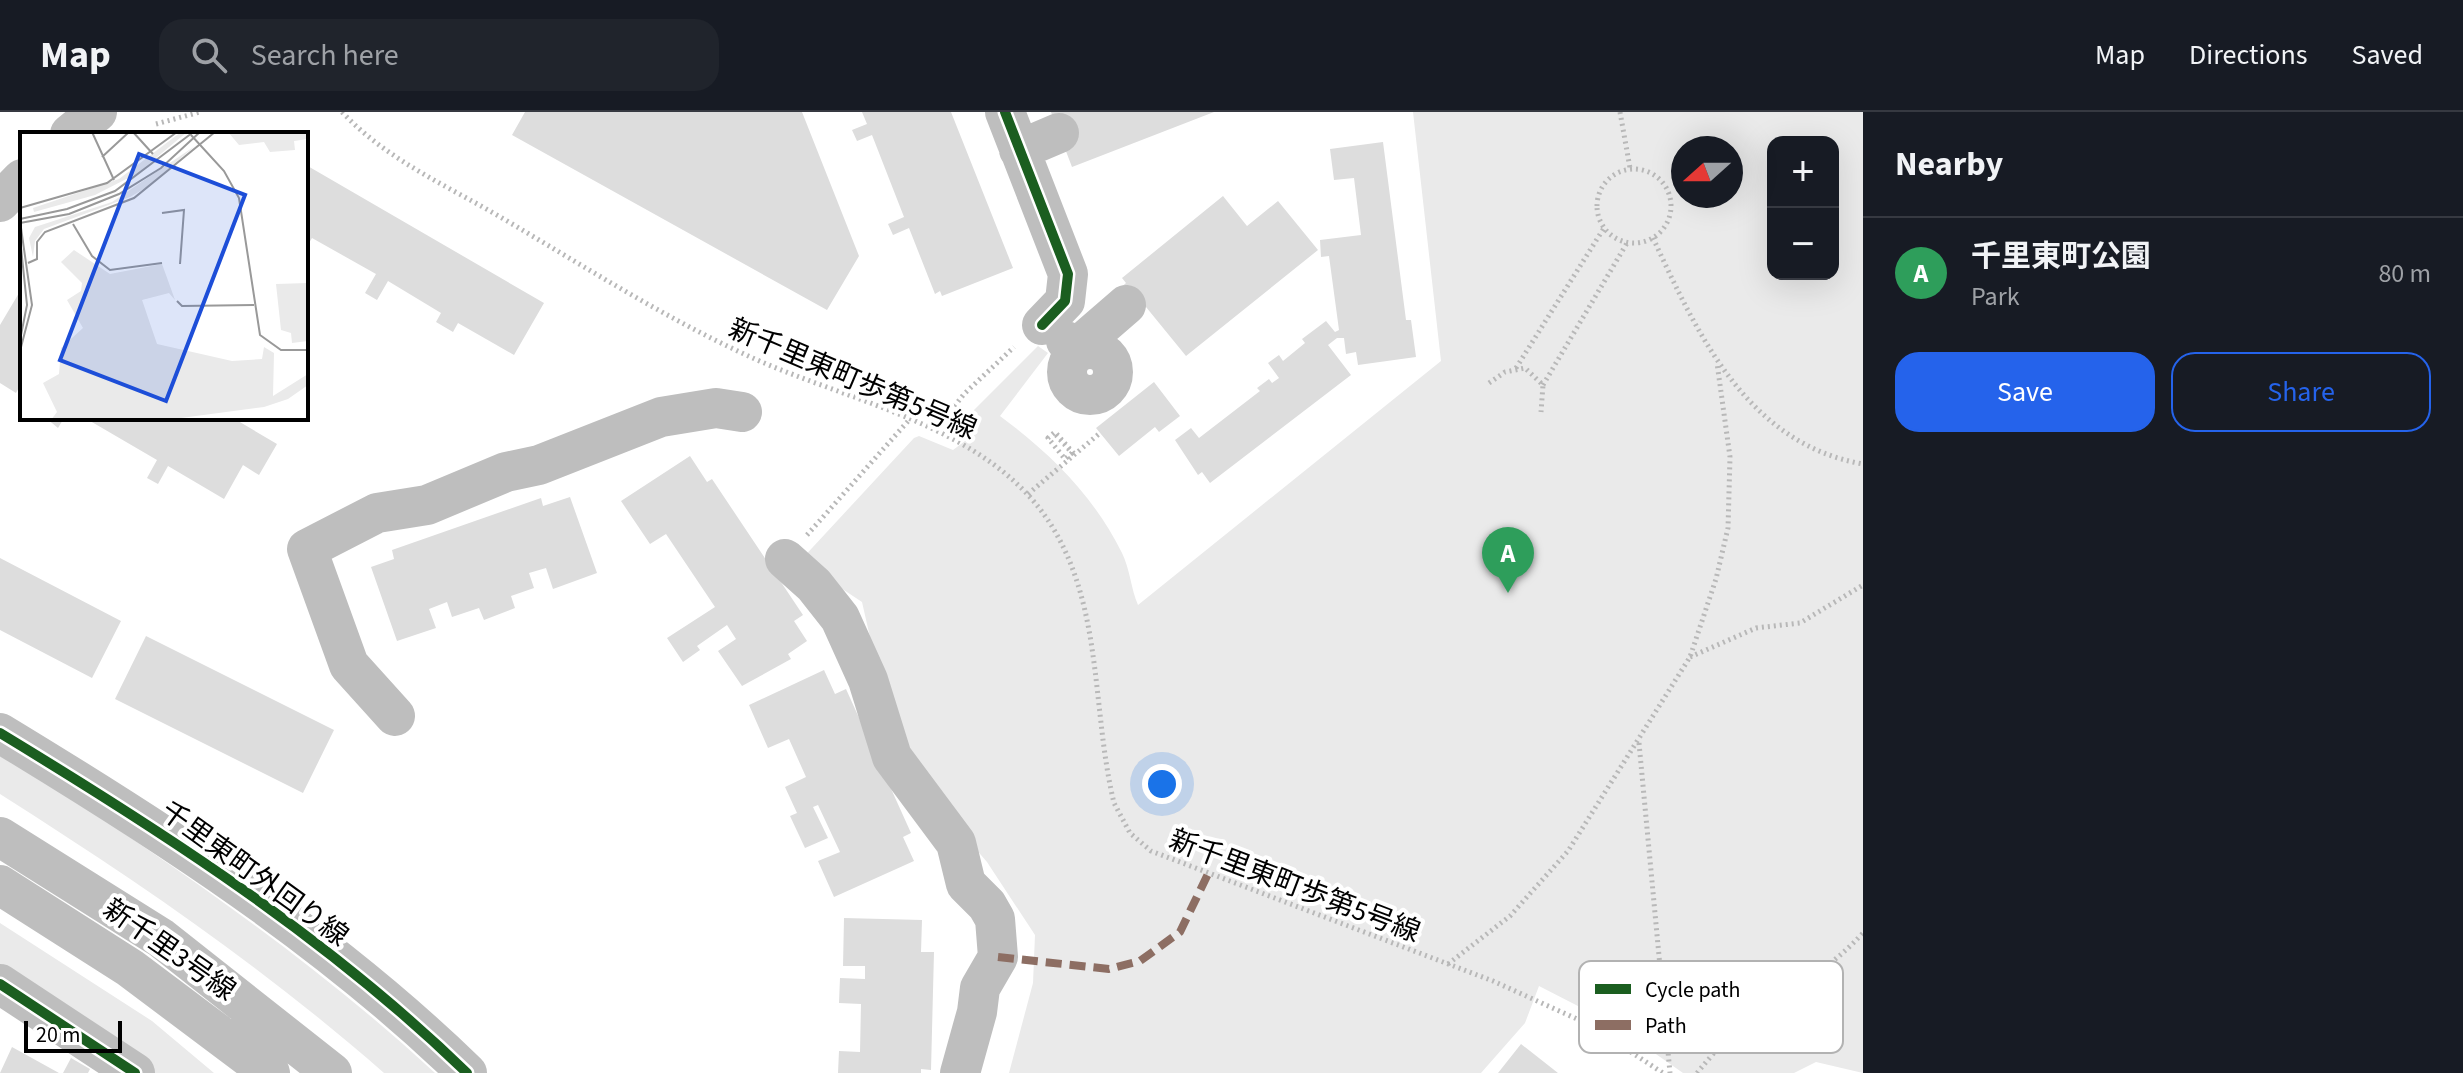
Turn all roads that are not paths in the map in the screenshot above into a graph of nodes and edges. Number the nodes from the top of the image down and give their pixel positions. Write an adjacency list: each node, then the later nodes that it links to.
1 (97, 112): 3 (street)
2 (1005, 112): 5 (street)
3 (72, 132)
4 (1059, 133): 5 (street)
5 (1019, 150): 8 (street)
6 (20, 181): 7 (street)
7 (0, 202)
8 (1126, 305)
9 (742, 412): 11 (street)
10 (785, 559): 20 (street)
11 (395, 716)
12 (0, 733): 19 (street, 千里東町外回り線)
13 (0, 837): 18 (street, 新千里3号線)
14 (0, 885): 17 (street, 新千里3号線)
15 (0, 984): 16 (street)
16 (135, 1073)
17 (270, 1073)
18 (332, 1073)
19 (467, 1073)
20 (960, 1073)

